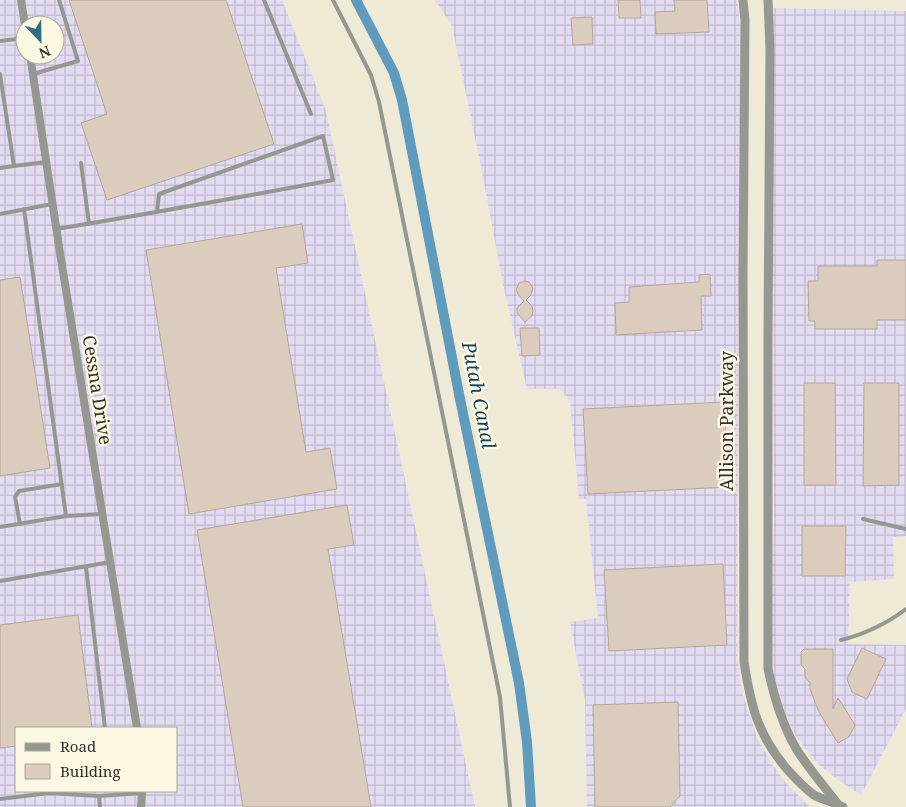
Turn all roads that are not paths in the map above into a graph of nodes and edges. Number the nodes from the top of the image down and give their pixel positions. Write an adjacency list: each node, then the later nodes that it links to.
1 (22, 0): 7 (street)
2 (59, 0): 12 (lane)
3 (264, 0): 13 (lane)
4 (333, 0): 45 (lane)
5 (743, 0): 42 (street, Allison Parkway)
6 (768, 0): 42 (street, Allison Parkway)
7 (24, 15)
8 (15, 39): 9 (lane)
9 (0, 41)
10 (32, 65): 12 (street, Cessna Drive)
11 (0, 74): 16 (lane)
12 (33, 74): 14 (street, Cessna Drive)
13 (310, 114)
14 (46, 162): 16 (lane); 18 (street, Cessna Drive)
15 (81, 163): 22 (lane)
16 (14, 166): 17 (lane)
17 (0, 168)
18 (52, 204): 19 (lane); 23 (street, Cessna Drive)
19 (24, 209): 21 (lane); 24 (lane)
20 (157, 212): 20 (lane); 22 (lane)
21 (0, 214)
22 (89, 224): 23 (lane)
23 (56, 229): 25 (street, Cessna Drive)
24 (62, 484): 26 (lane); 28 (lane)
25 (101, 514): 26 (lane); 31 (street, Cessna Drive)
26 (66, 516): 28 (lane)
27 (862, 519): 30 (lane)
28 (20, 524): 29 (lane)
29 (0, 527)
30 (906, 529)
31 (111, 562): 32 (lane); 37 (street, Cessna Drive)
32 (86, 567): 33 (lane); 36 (lane)
33 (0, 581)
34 (906, 609): 35 (lane)
35 (841, 640)
36 (105, 727)
37 (137, 727)
38 (142, 792): 40 (lane); 44 (street)
39 (49, 793): 40 (lane); 41 (lane)
40 (99, 796): 43 (lane)
41 (0, 799)
42 (840, 805)
43 (100, 807)
44 (141, 807)
45 (510, 807)

